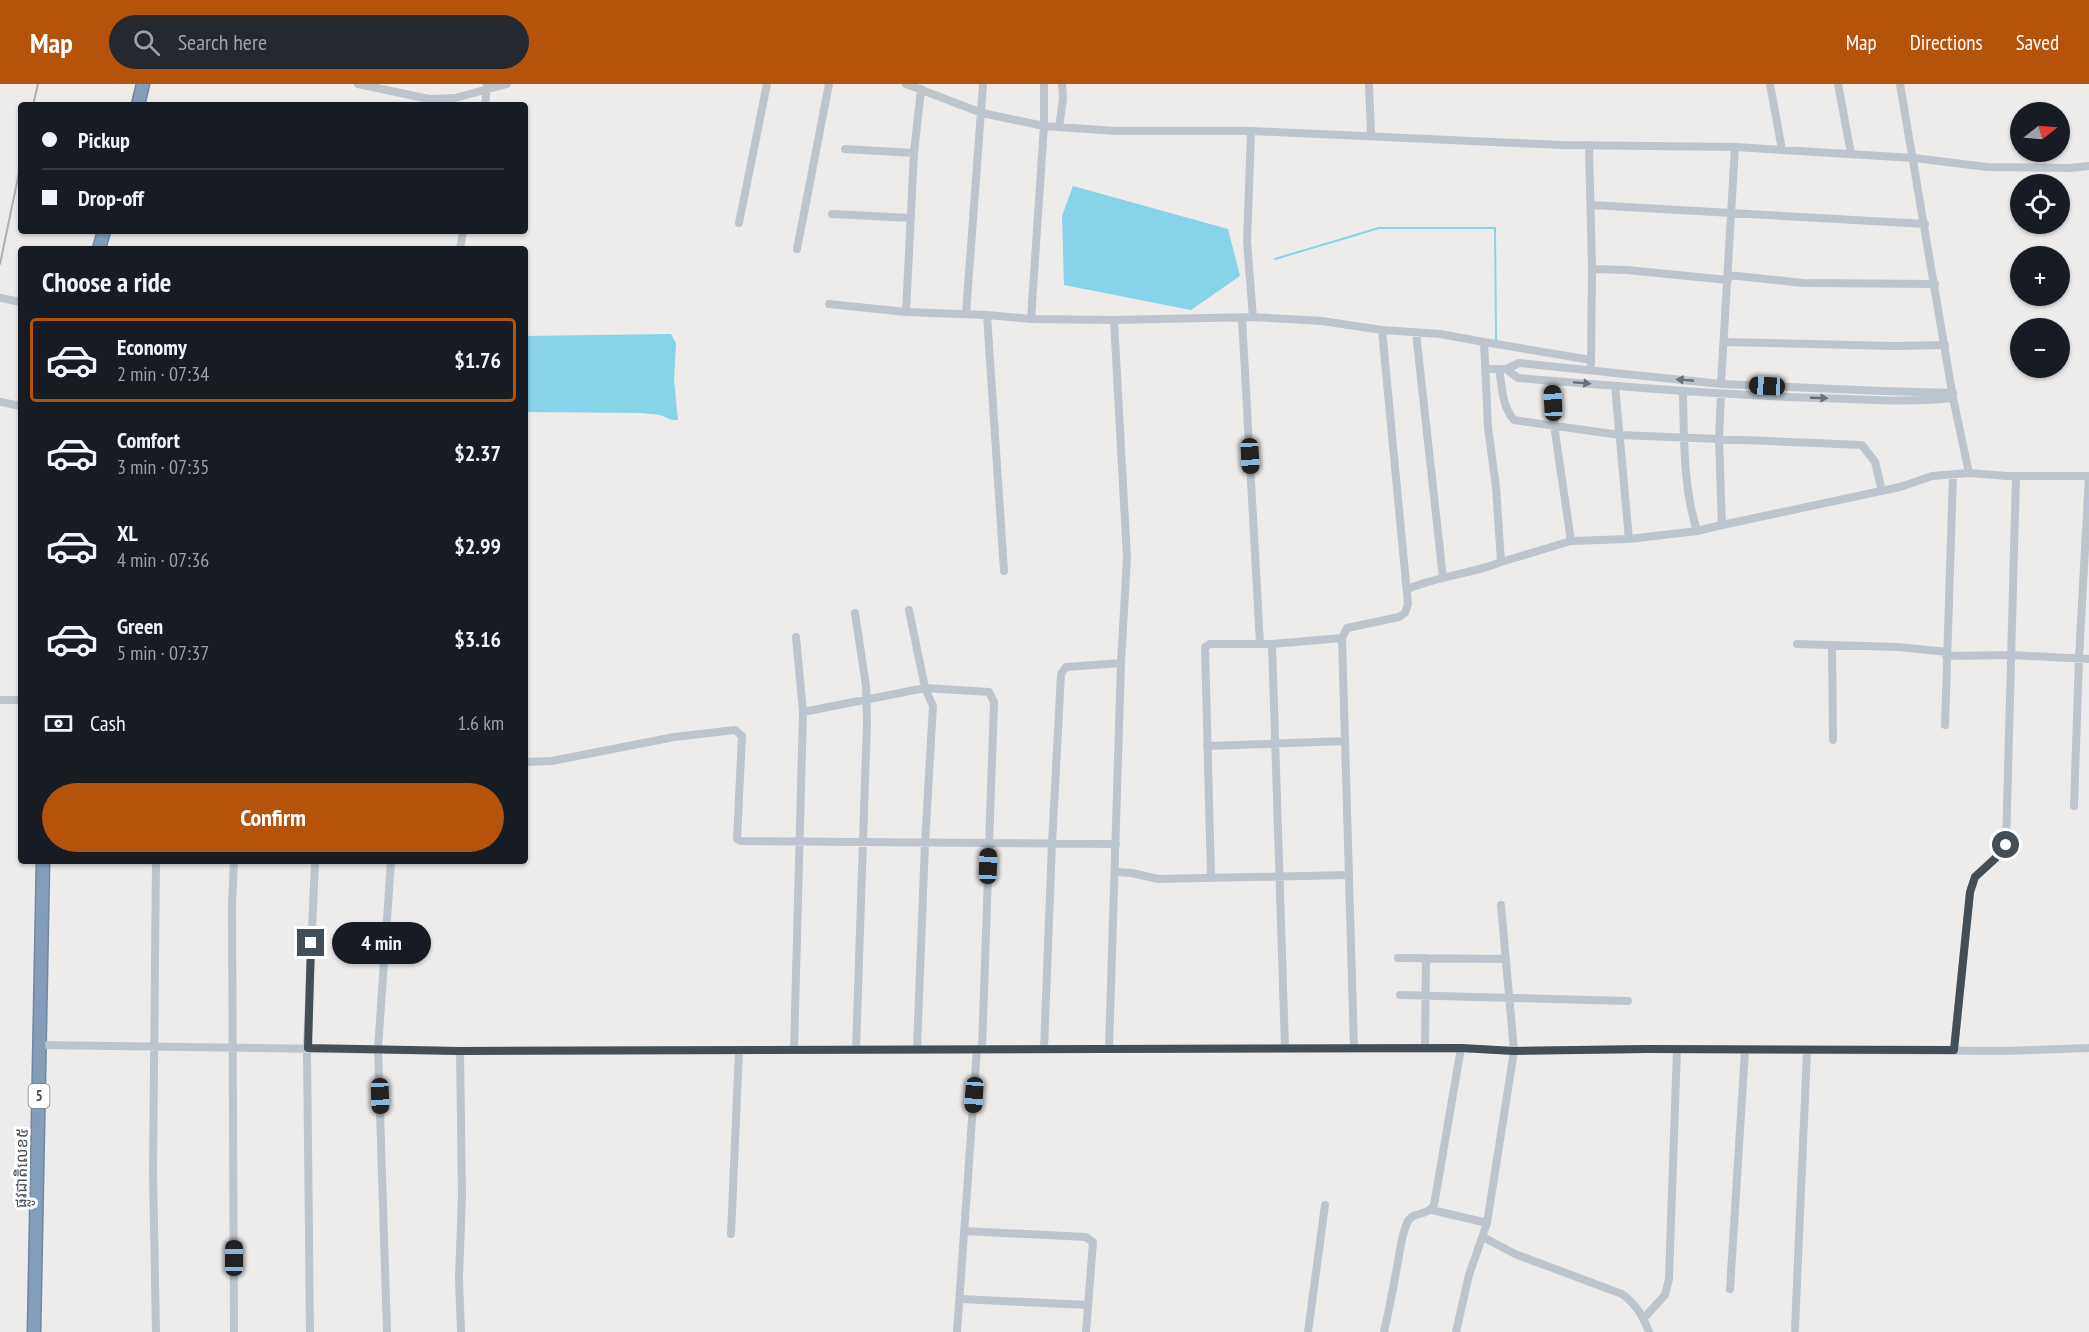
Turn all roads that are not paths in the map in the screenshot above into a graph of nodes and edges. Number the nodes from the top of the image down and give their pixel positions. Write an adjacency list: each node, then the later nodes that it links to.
1 (143, 84): 16 (highway)
2 (358, 84): 14 (street)
3 (507, 84): 14 (street)
4 (766, 84): 35 (street)
5 (830, 84): 37 (street)
6 (906, 84): 15 (street)
7 (983, 84): 18 (street)
8 (1044, 84): 19 (street)
9 (1062, 84): 20 (street)
10 (1369, 84): 22 (street)
11 (1770, 84): 26 (street)
12 (1838, 84): 28 (street)
13 (1900, 84): 29 (street)
14 (487, 87): 17 (street)
15 (921, 89): 18 (street); 27 (street)
16 (139, 102)
17 (485, 102)
18 (982, 112): 19 (street); 45 (street)
19 (1044, 126): 20 (street); 49 (street)
20 (1059, 127): 21 (street)
21 (1251, 131): 22 (street); 47 (street)
22 (1371, 135): 23 (street)
23 (1589, 145): 24 (street); 31 (street)
24 (1735, 147): 26 (street); 33 (street)
25 (845, 149): 27 (street)
26 (1782, 150): 28 (street)
27 (914, 153): 34 (street)
28 (1851, 154): 29 (street)
29 (1914, 158): 30 (street); 36 (street)
30 (2089, 166)
31 (1591, 205): 33 (street); 38 (street)
32 (832, 213): 34 (street)
33 (1731, 213): 36 (street); 39 (street)
34 (911, 218): 44 (street)
35 (739, 223)
36 (1925, 224): 40 (street)
37 (797, 249)
38 (1592, 269): 39 (street); 56 (street)
39 (1728, 278): 40 (street); 54 (street)
40 (1935, 284): 55 (street)
41 (0, 298): 42 (street)
42 (18, 301)
43 (829, 304): 44 (street)
44 (906, 312): 45 (street)
45 (966, 314): 46 (street)
46 (987, 315): 49 (street); 82 (street)
47 (1253, 317): 48 (street); 51 (street)
48 (1242, 318): 50 (street); 89 (street)
49 (1030, 319): 50 (street)
50 (1114, 320): 97 (street)
51 (1382, 330): 52 (street); 84 (street)
52 (1416, 333): 53 (street); 83 (street)
53 (1484, 342): 56 (street); 57 (street)
54 (1724, 342): 55 (street); 61 (street)
55 (1945, 345): 65 (street)
56 (1591, 360): 59 (street)
57 (1486, 369): 58 (street); 81 (street)
58 (1502, 369): 59 (street); 60 (street); 68 (street)
59 (1590, 372): 61 (street, one-way to 59)
60 (1552, 381): 62 (street, one-way to 62); 68 (street)
61 (1722, 384): 65 (street)
62 (1615, 386): 63 (street); 69 (street)
63 (1683, 392): 64 (street); 70 (street)
64 (1721, 394): 65 (street, one-way to 65); 71 (street)
65 (1953, 395): 72 (street)
66 (0, 402): 67 (street)
67 (18, 405)
68 (1554, 425): 69 (street); 80 (street)
69 (1620, 435): 70 (street); 79 (street)
70 (1684, 438): 71 (street); 78 (street)
71 (1719, 439): 76 (street); 77 (street)
72 (1969, 472): 73 (street); 74 (street)
73 (1953, 475): 76 (street); 93 (street)
74 (2016, 476): 75 (street); 94 (street)
75 (2089, 476): 95 (street)
76 (1882, 491): 77 (street)
77 (1722, 525): 78 (street)
78 (1697, 531): 79 (street)
79 (1629, 538): 80 (street)
80 (1571, 541): 81 (street)
81 (1502, 562): 83 (street)
82 (1004, 572)
83 (1443, 578): 84 (street)
84 (1408, 589): 88 (street)
85 (909, 610): 98 (street)
86 (855, 613): 101 (street)
87 (796, 637): 102 (street)
88 (1342, 638): 90 (street); 105 (street)
89 (1260, 644): 90 (street); 107 (street)
90 (1272, 644): 106 (street)
91 (1797, 644): 92 (street)
92 (1832, 645): 93 (street); 104 (street)
93 (1947, 654): 94 (street); 103 (street)
94 (2012, 656): 95 (street); 152 (street)
95 (2079, 658): 96 (street); 109 (street)
96 (2089, 659)
97 (1122, 663): 114 (street); 115 (street)
98 (925, 688): 101 (street); 112 (street); 113 (street)
99 (0, 700): 100 (street)
100 (18, 700)
101 (866, 700): 102 (street); 111 (street)
102 (803, 712): 110 (street)
103 (1945, 725)
104 (1833, 740)
105 (1345, 741): 106 (street); 122 (street)
106 (1275, 743): 107 (street); 123 (street)
107 (1207, 746): 124 (street)
108 (528, 762): 110 (street)
109 (2074, 806)
110 (799, 842): 111 (street); 148 (street)
111 (862, 842): 112 (street); 149 (street)
112 (925, 843): 113 (street); 150 (street)
113 (989, 843): 114 (street); 143 (street)
114 (1052, 844): 115 (street); 144 (street)
115 (1116, 844): 121 (street)
116 (43, 864): 133 (highway, ផ្លូវជាតិលេខ៥ / 5)
117 (156, 864): 134 (street)
118 (234, 864): 135 (street)
119 (315, 864): 136 (street)
120 (391, 864): 142 (street)
121 (1115, 872): 124 (street); 145 (street)
122 (1349, 875): 123 (street); 138 (street)
123 (1279, 876): 124 (street); 137 (street)
124 (1211, 878)
125 (1501, 906): 128 (street)
126 (1398, 958): 127 (street)
127 (1426, 958): 128 (street); 130 (street)
128 (1505, 959): 131 (street)
129 (1400, 995): 130 (street)
130 (1425, 996): 131 (street); 139 (street)
131 (1508, 997): 132 (street); 154 (street)
132 (1628, 1001)
133 (40, 1045): 134 (street); 167 (highway, ផ្លូវជាតិលេខ៥ / 5)
134 (154, 1045): 135 (street); 168 (street)
135 (233, 1047): 136 (street); 169 (street)
136 (308, 1048): 142 (street); 170 (street)
137 (1285, 1048): 138 (street); 145 (street)
138 (1353, 1048): 139 (street)
139 (1425, 1048): 140 (street)
140 (1461, 1048): 154 (street); 157 (street)
141 (2089, 1048): 152 (street)
142 (378, 1049): 153 (street); 171 (street)
143 (979, 1049): 144 (street); 150 (street); 159 (street)
144 (1044, 1049): 145 (street)
145 (1109, 1049)
146 (1677, 1049): 151 (street); 154 (street); 165 (street)
147 (739, 1050): 148 (street); 153 (street); 160 (street)
148 (794, 1050): 149 (street)
149 (856, 1050): 150 (street)
150 (917, 1050)
151 (1745, 1050): 155 (street); 162 (street)
152 (1954, 1050): 155 (street)
153 (460, 1051): 172 (street)
154 (1514, 1051): 158 (street)
155 (1807, 1051): 166 (street)
156 (1325, 1205): 175 (street)
157 (1432, 1210): 158 (street); 176 (street)
158 (1487, 1223): 161 (street)
159 (964, 1231): 163 (street); 164 (street)
160 (731, 1234)
161 (1483, 1237): 165 (street); 177 (street)
162 (1730, 1289)
163 (960, 1299): 164 (street); 173 (street)
164 (1088, 1305): 174 (street)
165 (1644, 1318): 178 (street)
166 (1795, 1329)
167 (34, 1332)
168 (156, 1332)
169 (234, 1332)
170 (310, 1332)
171 (387, 1332)
172 (460, 1332)
173 (957, 1332)
174 (1086, 1332)
175 (1308, 1332)
176 (1384, 1332)
177 (1456, 1332)
178 (1649, 1332)

